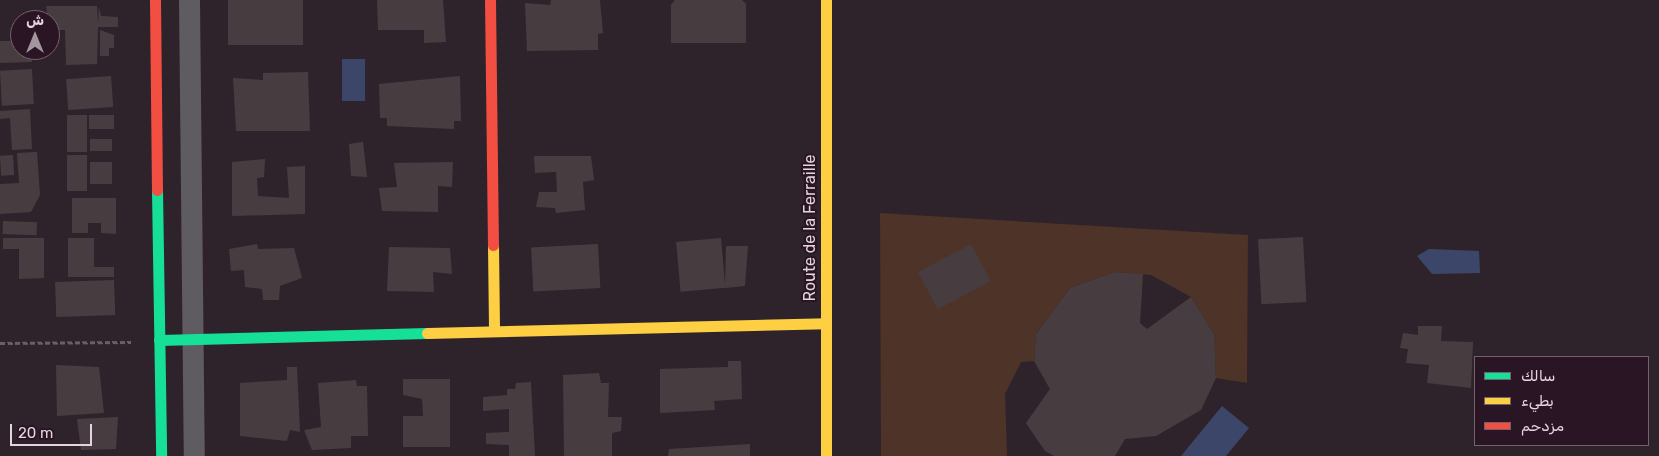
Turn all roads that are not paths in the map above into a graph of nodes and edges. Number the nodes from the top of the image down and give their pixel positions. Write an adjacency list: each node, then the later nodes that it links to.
1 (155, 0): 7 (street)
2 (189, 0): 8 (street)
3 (490, 0): 6 (street)
4 (826, 0): 5 (street, Route de la Ferraille)
5 (826, 323): 6 (street); 11 (street, Route de la Ferraille)
6 (494, 330): 8 (street)
7 (159, 340): 8 (street); 9 (street)
8 (192, 340): 10 (street)
9 (161, 456)
10 (194, 456)
11 (826, 456)

